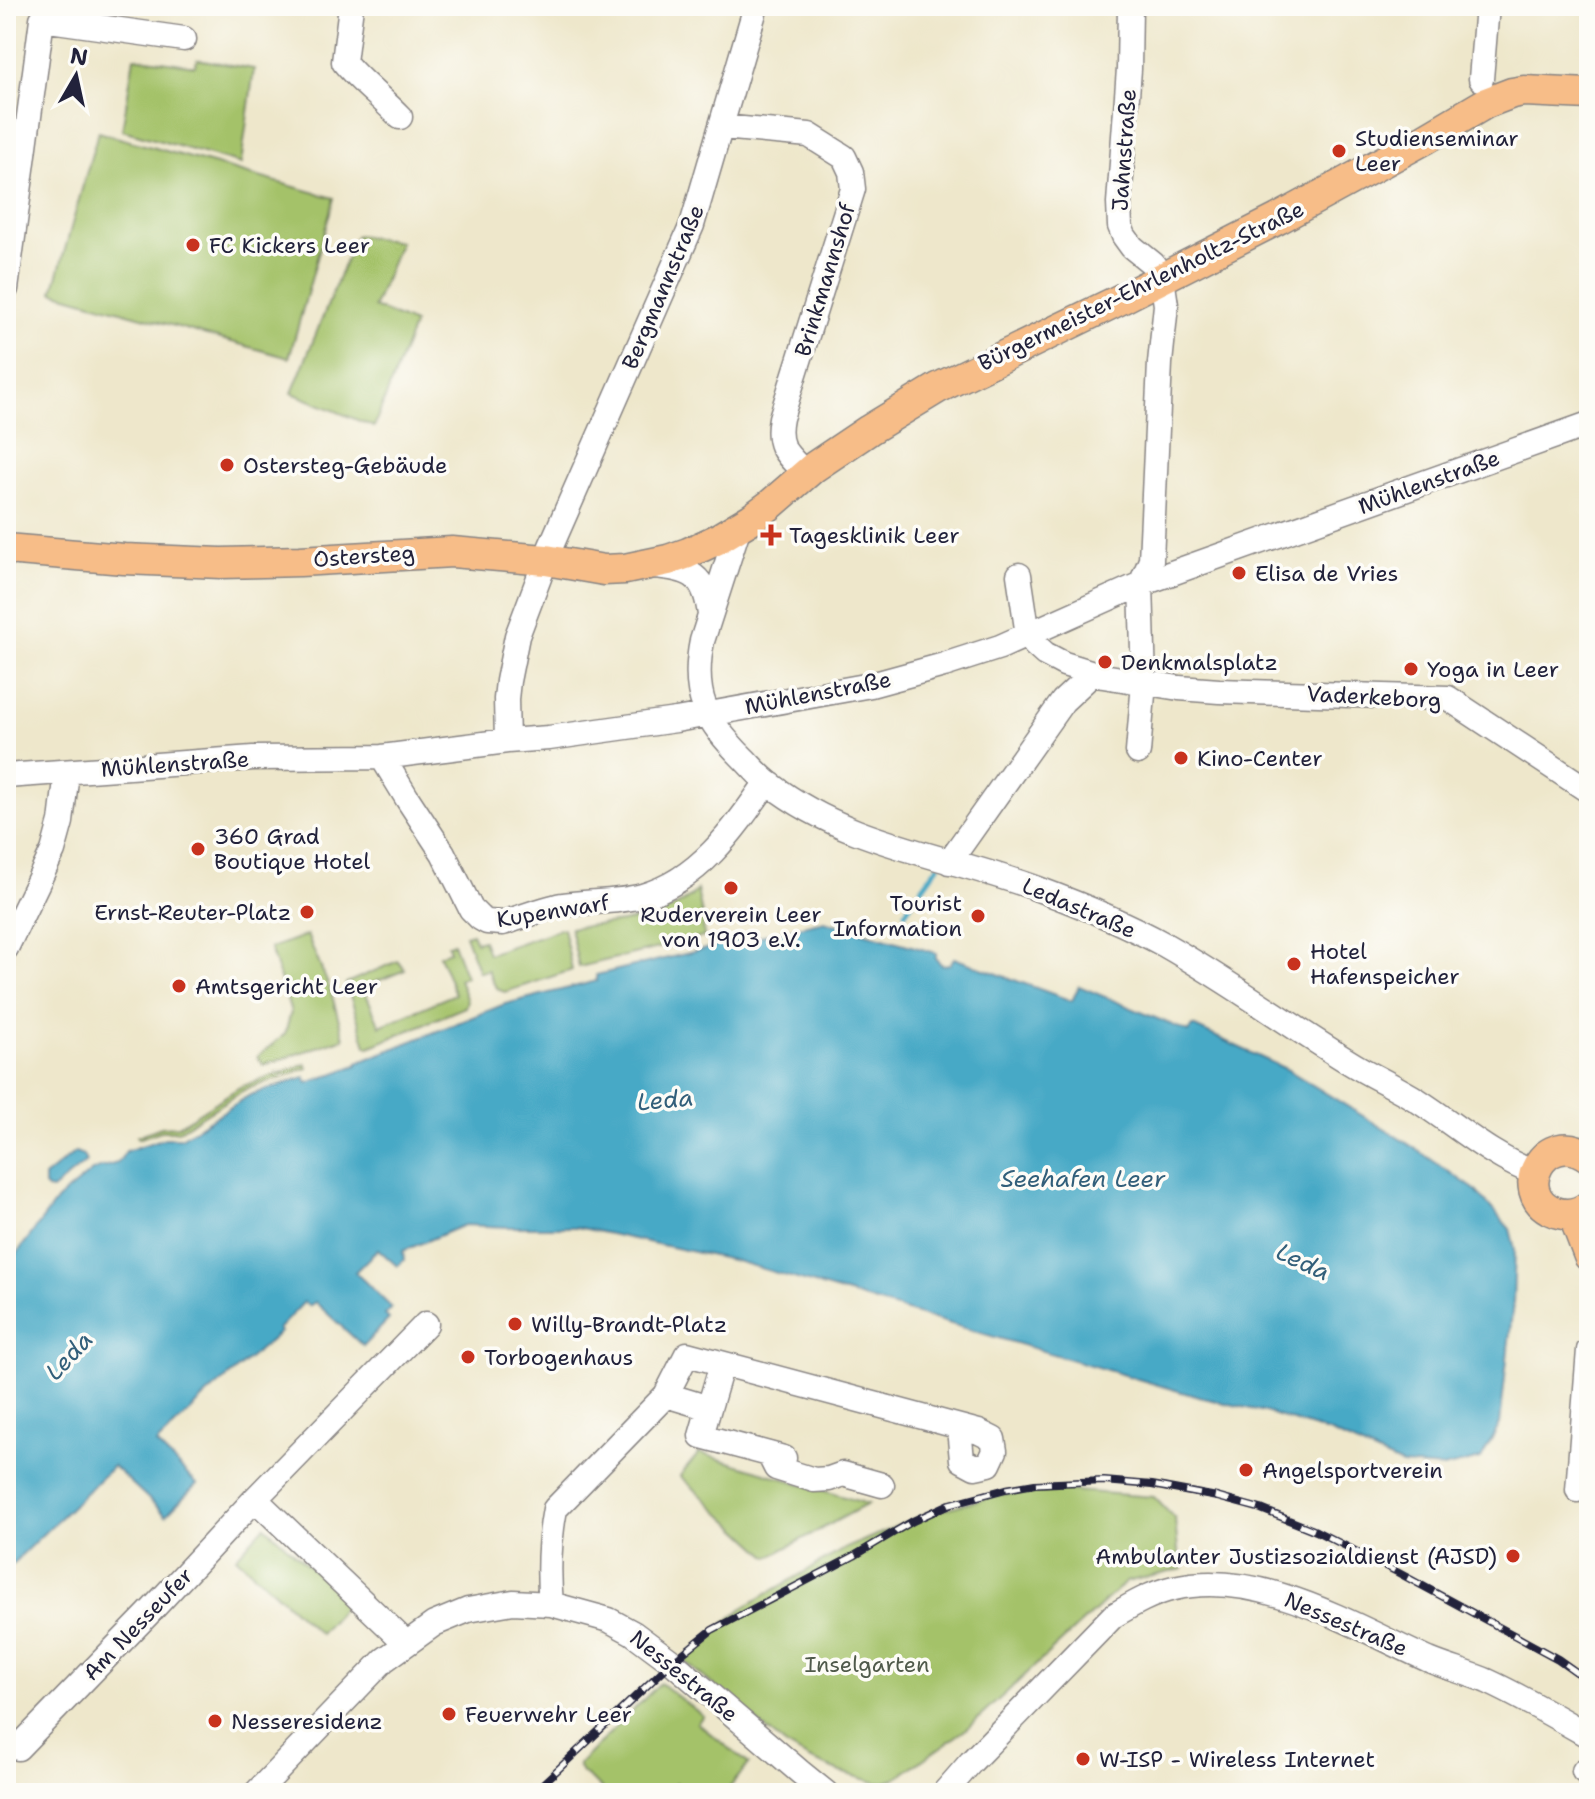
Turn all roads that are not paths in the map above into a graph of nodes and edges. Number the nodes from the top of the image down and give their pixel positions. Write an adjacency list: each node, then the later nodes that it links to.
1 (351, 6): 8 (street)
2 (756, 6): 9 (street, Bergmannstraße)
3 (1130, 6): 10 (street, Jahnstraße)
4 (1487, 6): 6 (street)
5 (184, 39): 11 (street)
6 (1481, 79)
7 (1589, 94): 10 (main road, Bürgermeister-Ehrlenholtz-Straße)
8 (400, 117)
9 (722, 127): 13 (street, Brinkmannshof); 16 (street, Bergmannstraße)
10 (1162, 278): 13 (main road, Bürgermeister-Ehrlenholtz-Straße); 19 (street)
11 (6, 289)
12 (1589, 424): 19 (street, Mühlenstraße)
13 (806, 474): 14 (main road, Bürgermeister-Ehrlenholtz-Straße)
14 (727, 533): 17 (main road, Ostersteg); 20 (street, Ledastraße)
15 (6, 549): 16 (main road, Ostersteg)
16 (546, 560): 17 (main road, Ostersteg); 27 (street, Bergmannstraße)
17 (646, 565): 20 (street)
18 (1019, 575): 21 (street)
19 (1141, 584): 21 (street, Mühlenstraße); 24 (street)
20 (710, 619): 26 (street, Ledastraße)
21 (1028, 635): 22 (street, Vaderkeborg); 26 (street, Mühlenstraße)
22 (1064, 664): 23 (street, Vaderkeborg); 25 (street)
23 (1092, 674): 24 (street, Vaderkeborg); 25 (street)
24 (1144, 683): 28 (street); 33 (street, Vaderkeborg)
25 (1058, 696): 34 (street)
26 (708, 714): 27 (street, Mühlenstraße); 32 (street, Ledastraße)
27 (507, 741): 29 (street, Mühlenstraße)
28 (1138, 752)
29 (382, 757): 30 (street, Mühlenstraße); 32 (street, Kupenwarf)
30 (67, 772): 31 (street, Mühlenstraße); 35 (street)
31 (6, 776)
32 (767, 782): 34 (street, Ledastraße)
33 (1589, 791)
34 (942, 860): 37 (street, Ledastraße)
35 (6, 948)
36 (1586, 1147): 37 (main road)
37 (1535, 1173): 38 (main road)
38 (1581, 1210): 39 (main road)
39 (1589, 1256)
40 (426, 1324): 48 (street, Am Nesseufer)
41 (1589, 1350): 47 (street)
42 (722, 1364): 43 (street); 44 (street); 45 (street)
43 (666, 1395): 44 (street); 49 (street)
44 (709, 1408): 46 (street)
45 (959, 1428)
46 (882, 1485)
47 (1578, 1490)
48 (255, 1499): 50 (street); 52 (street, Am Nesseufer)
49 (551, 1604): 50 (street, Nessestraße); 54 (street, Nessestraße)
50 (406, 1643): 53 (street, Nessestraße)
51 (1589, 1736): 55 (street, Nessestraße)
52 (18, 1748)
53 (256, 1793)
54 (826, 1793)
55 (944, 1793)

